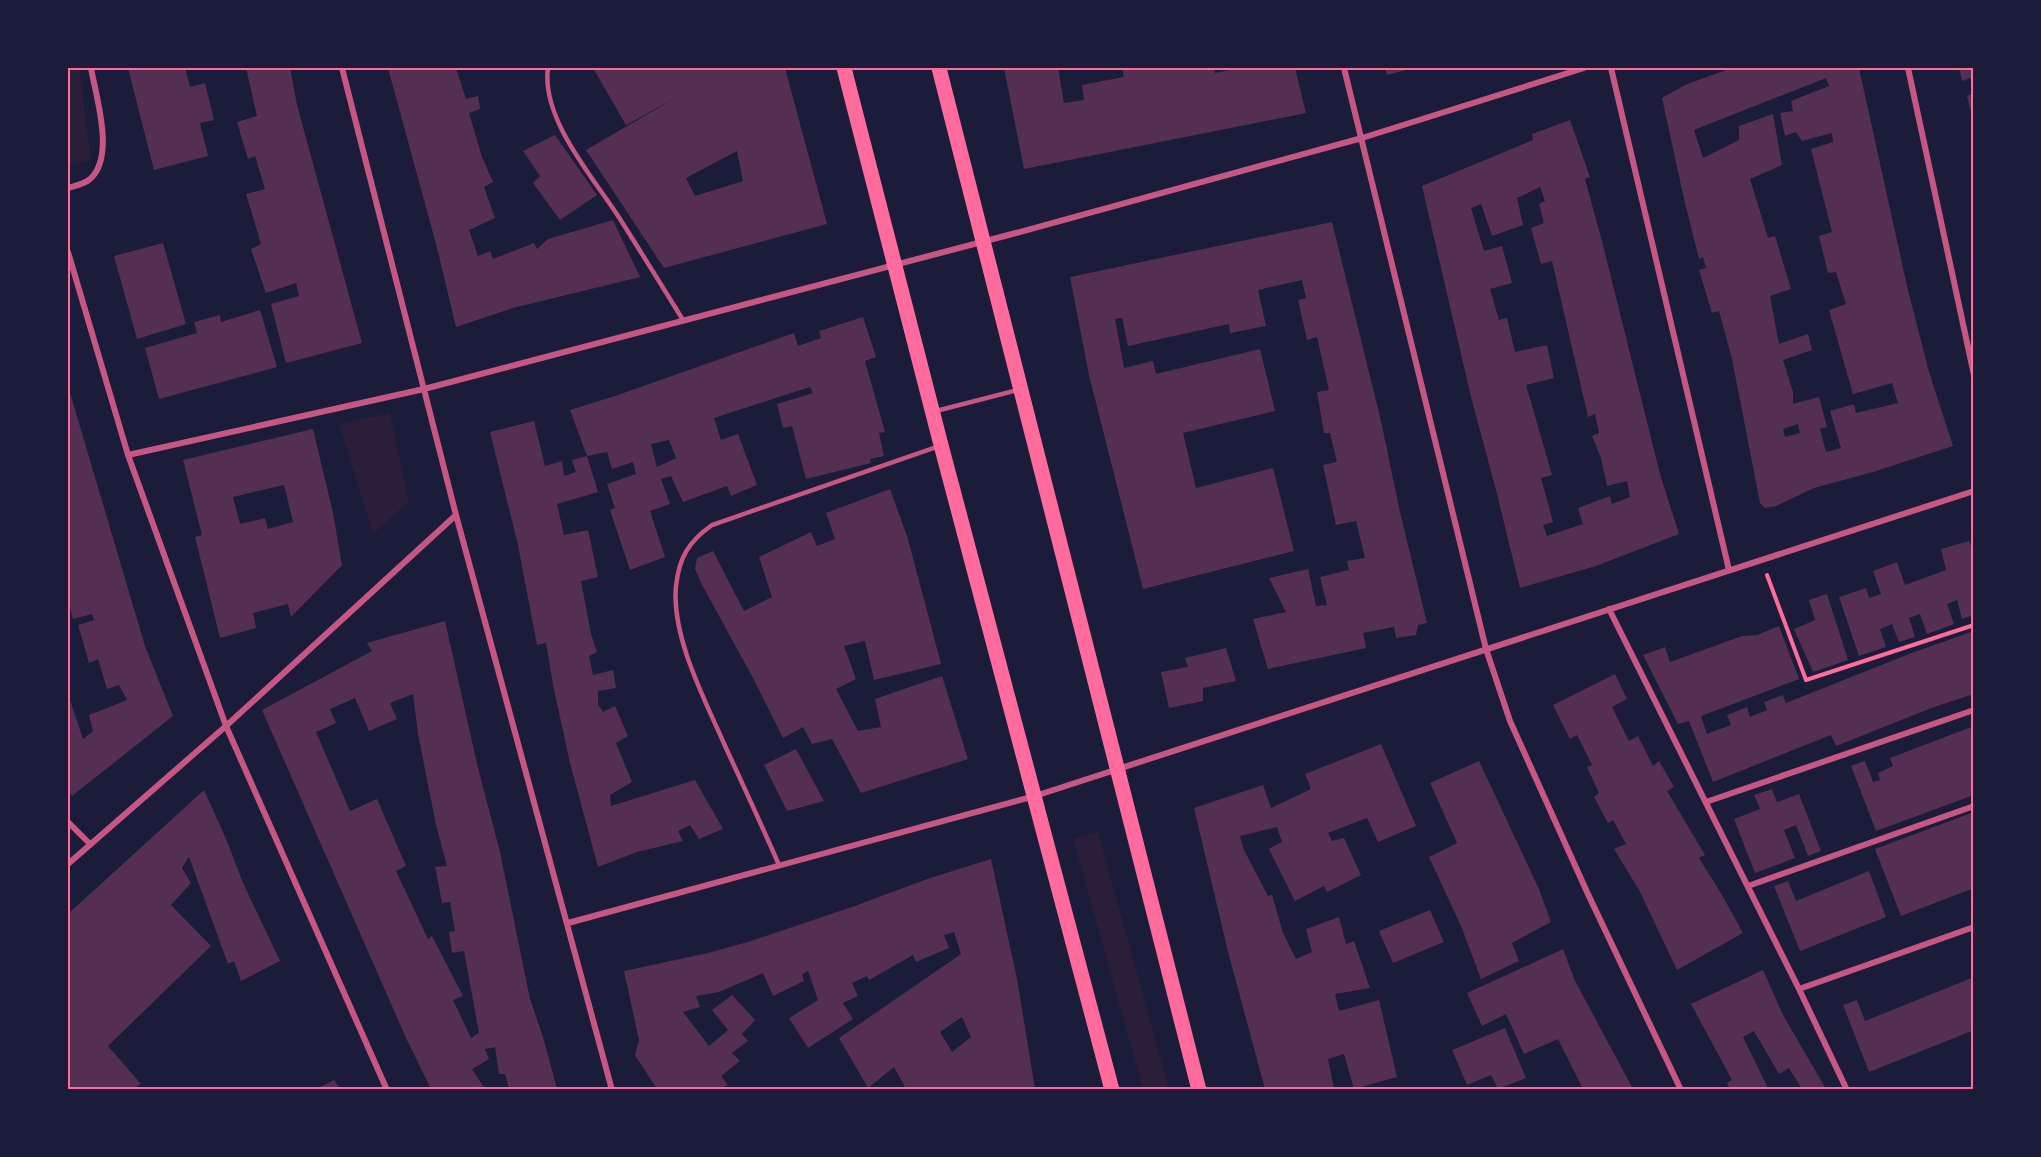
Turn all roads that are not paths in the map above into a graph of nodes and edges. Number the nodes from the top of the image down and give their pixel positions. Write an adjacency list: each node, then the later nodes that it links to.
1 (91, 68): 11 (street)
2 (342, 68): 17 (street)
3 (548, 68): 15 (lane)
4 (844, 68): 14 (main road)
5 (939, 68): 12 (main road)
6 (1344, 68): 10 (street)
7 (1584, 68): 10 (street)
8 (1611, 68): 24 (street)
9 (1908, 68): 16 (street)
10 (1362, 138): 12 (street); 26 (street)
11 (68, 189)
12 (984, 241): 14 (street); 18 (main road)
13 (68, 252): 21 (street)
14 (896, 264): 15 (street); 19 (main road)
15 (683, 320): 17 (street)
16 (1974, 375)
17 (423, 389): 21 (street); 23 (street)
18 (1021, 389): 19 (lane); 29 (main road)
19 (933, 412): 20 (main road)
20 (941, 445): 30 (main road); 36 (lane)
21 (128, 455): 28 (street)
22 (1974, 491): 24 (street)
23 (456, 515): 28 (street); 38 (street)
24 (1729, 570): 25 (street)
25 (1609, 609): 26 (street); 31 (street)
26 (1486, 649): 29 (street); 45 (street)
27 (1974, 710): 31 (street)
28 (226, 726): 34 (street); 41 (street)
29 (1117, 769): 30 (street); 44 (main road)
30 (1035, 796): 36 (street); 43 (main road)
31 (1706, 802): 37 (street)
32 (1974, 806): 37 (street)
33 (68, 822): 34 (street)
34 (90, 844): 35 (street)
35 (68, 864)
36 (779, 865): 38 (street)
37 (1748, 885): 40 (street)
38 (568, 923): 42 (street)
39 (1974, 927): 40 (street)
40 (1799, 989): 46 (street)
41 (387, 1089)
42 (612, 1089)
43 (1112, 1089)
44 (1199, 1089)
45 (1681, 1089)
46 (1847, 1089)

